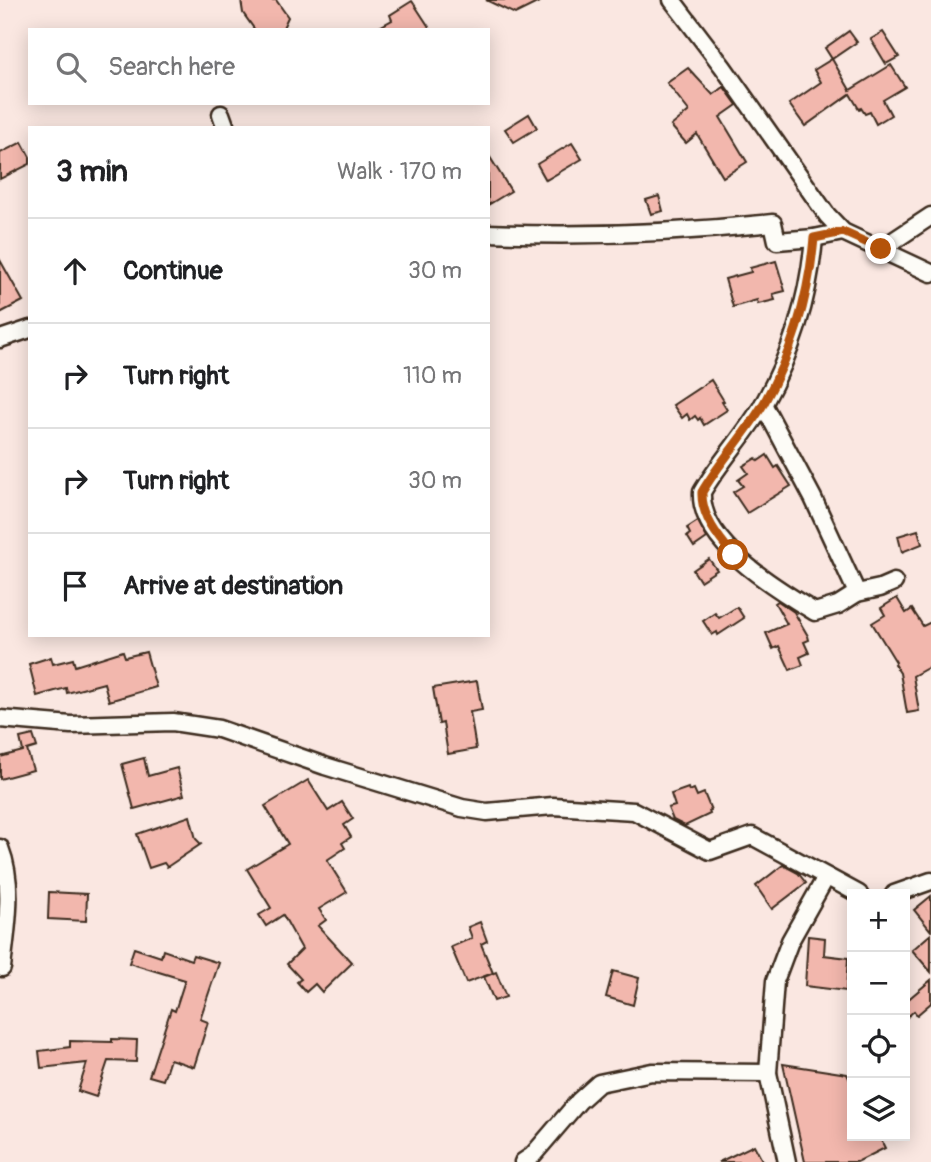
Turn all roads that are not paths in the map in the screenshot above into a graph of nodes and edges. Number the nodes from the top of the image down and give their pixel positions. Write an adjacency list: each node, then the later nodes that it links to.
1 (672, 0): 3 (street)
2 (931, 216): 6 (street)
3 (843, 232): 5 (street); 6 (street)
4 (490, 233): 5 (street)
5 (814, 238): 10 (street)
6 (881, 249): 7 (street)
7 (931, 273)
8 (28, 330): 9 (street)
9 (0, 340)
10 (763, 404): 12 (street); 12 (street)
11 (894, 582): 12 (street)
12 (857, 593)
13 (0, 719): 15 (street)
14 (0, 848): 19 (street)
15 (826, 877): 17 (street); 20 (street)
16 (931, 881): 18 (street)
17 (849, 889)
18 (908, 889)
19 (2, 968)
20 (768, 1073): 21 (street); 22 (street)
21 (523, 1162)
22 (787, 1162)

